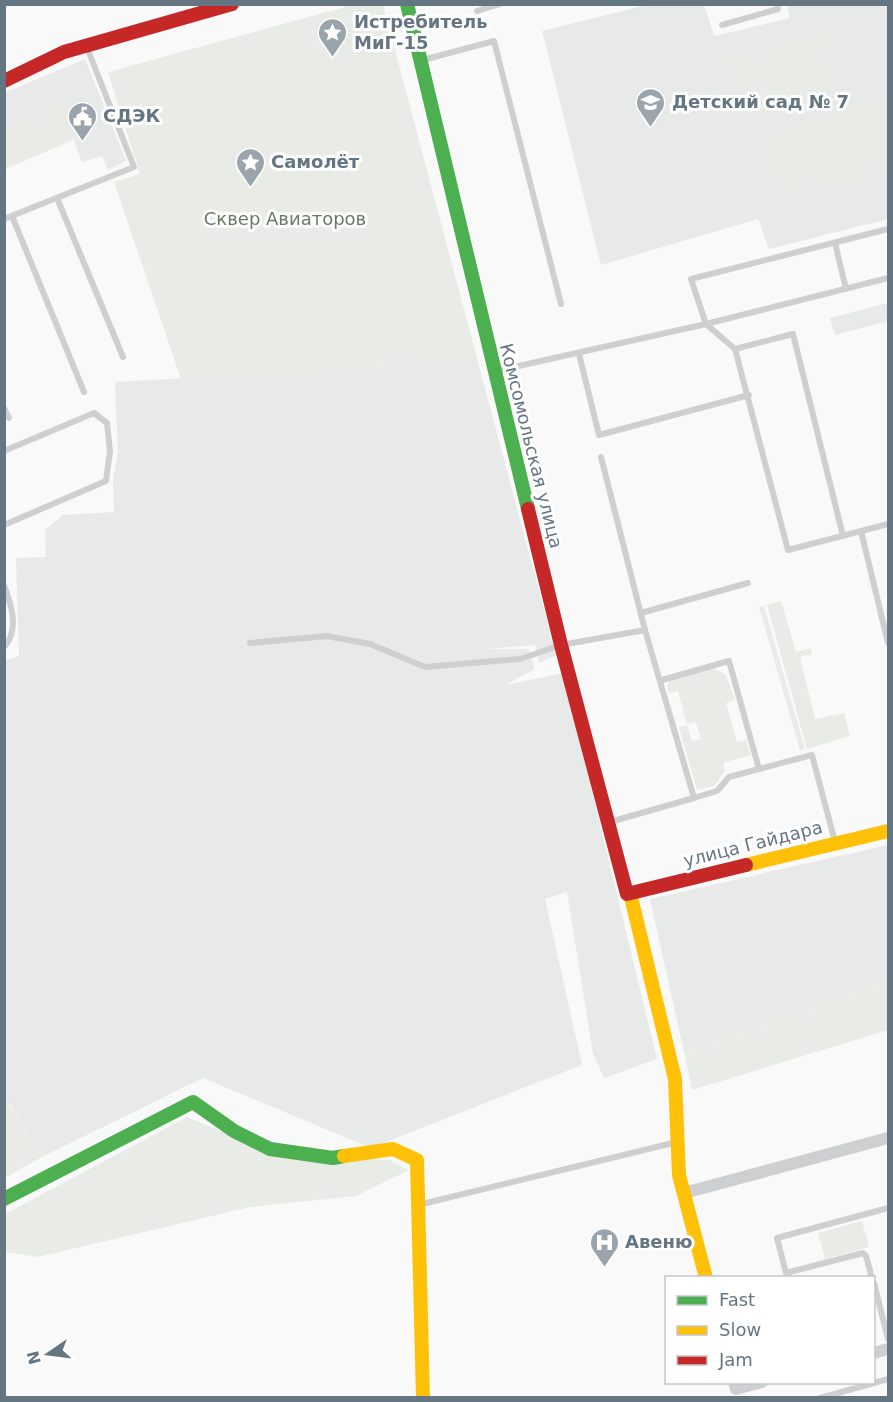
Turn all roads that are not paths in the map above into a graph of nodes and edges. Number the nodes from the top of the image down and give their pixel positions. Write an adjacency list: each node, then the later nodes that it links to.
1 (232, 4): 5 (street)
2 (407, 4): 9 (street, Комсомольская улица)
3 (500, 4): 6 (lane)
4 (777, 4): 7 (lane)
5 (199, 9): 8 (street)
6 (477, 11)
7 (722, 25)
8 (85, 45): 10 (street); 11 (lane)
9 (421, 61): 18 (lane); 23 (street, Комсомольская улица)
10 (4, 81)
11 (57, 198): 12 (lane); 22 (lane)
12 (12, 216): 13 (lane); 24 (lane)
13 (4, 219)
14 (888, 230): 15 (lane)
15 (835, 243): 17 (lane); 19 (lane)
16 (888, 278): 17 (lane)
17 (846, 290): 19 (lane)
18 (561, 304)
19 (706, 324): 20 (lane); 21 (lane)
20 (735, 349): 25 (lane); 33 (lane)
21 (579, 354): 23 (lane); 25 (lane)
22 (123, 357)
23 (495, 371): 40 (street, Комсомольская улица)
24 (84, 392)
25 (749, 396): 33 (lane)
26 (4, 408): 27 (lane)
27 (9, 418)
28 (4, 451): 31 (lane)
29 (601, 457): 36 (lane)
30 (888, 524): 32 (lane)
31 (4, 525)
32 (861, 531): 33 (lane); 39 (lane)
33 (843, 536)
34 (748, 583): 36 (lane)
35 (4, 585): 41 (lane)
36 (641, 613): 37 (lane)
37 (645, 630): 40 (lane); 42 (lane)
38 (250, 643): 40 (lane)
39 (888, 643)
40 (561, 645): 45 (street, Комсомольская улица)
41 (4, 647)
42 (662, 680): 43 (lane); 44 (lane)
43 (759, 769): 44 (lane); 47 (lane)
44 (694, 798): 45 (lane)
45 (607, 823): 48 (street, Комсомольская улица)
46 (888, 831): 47 (street, улица Гайдара)
47 (835, 843): 48 (street, улица Гайдара)
48 (628, 893): 50 (street, Комсомольская улица)
49 (888, 1138): 51 (street)
50 (678, 1142): 51 (street, Комсомольская улица); 53 (lane)
51 (684, 1193): 55 (street, Комсомольская улица)
52 (4, 1199): 53 (street)
53 (418, 1205): 62 (street)
54 (888, 1208): 56 (lane)
55 (705, 1276)
56 (871, 1276)
57 (875, 1291): 58 (lane)
58 (888, 1340)
59 (758, 1384): 61 (street)
60 (870, 1384): 63 (lane)
61 (736, 1390)
62 (423, 1398)
63 (820, 1398)

